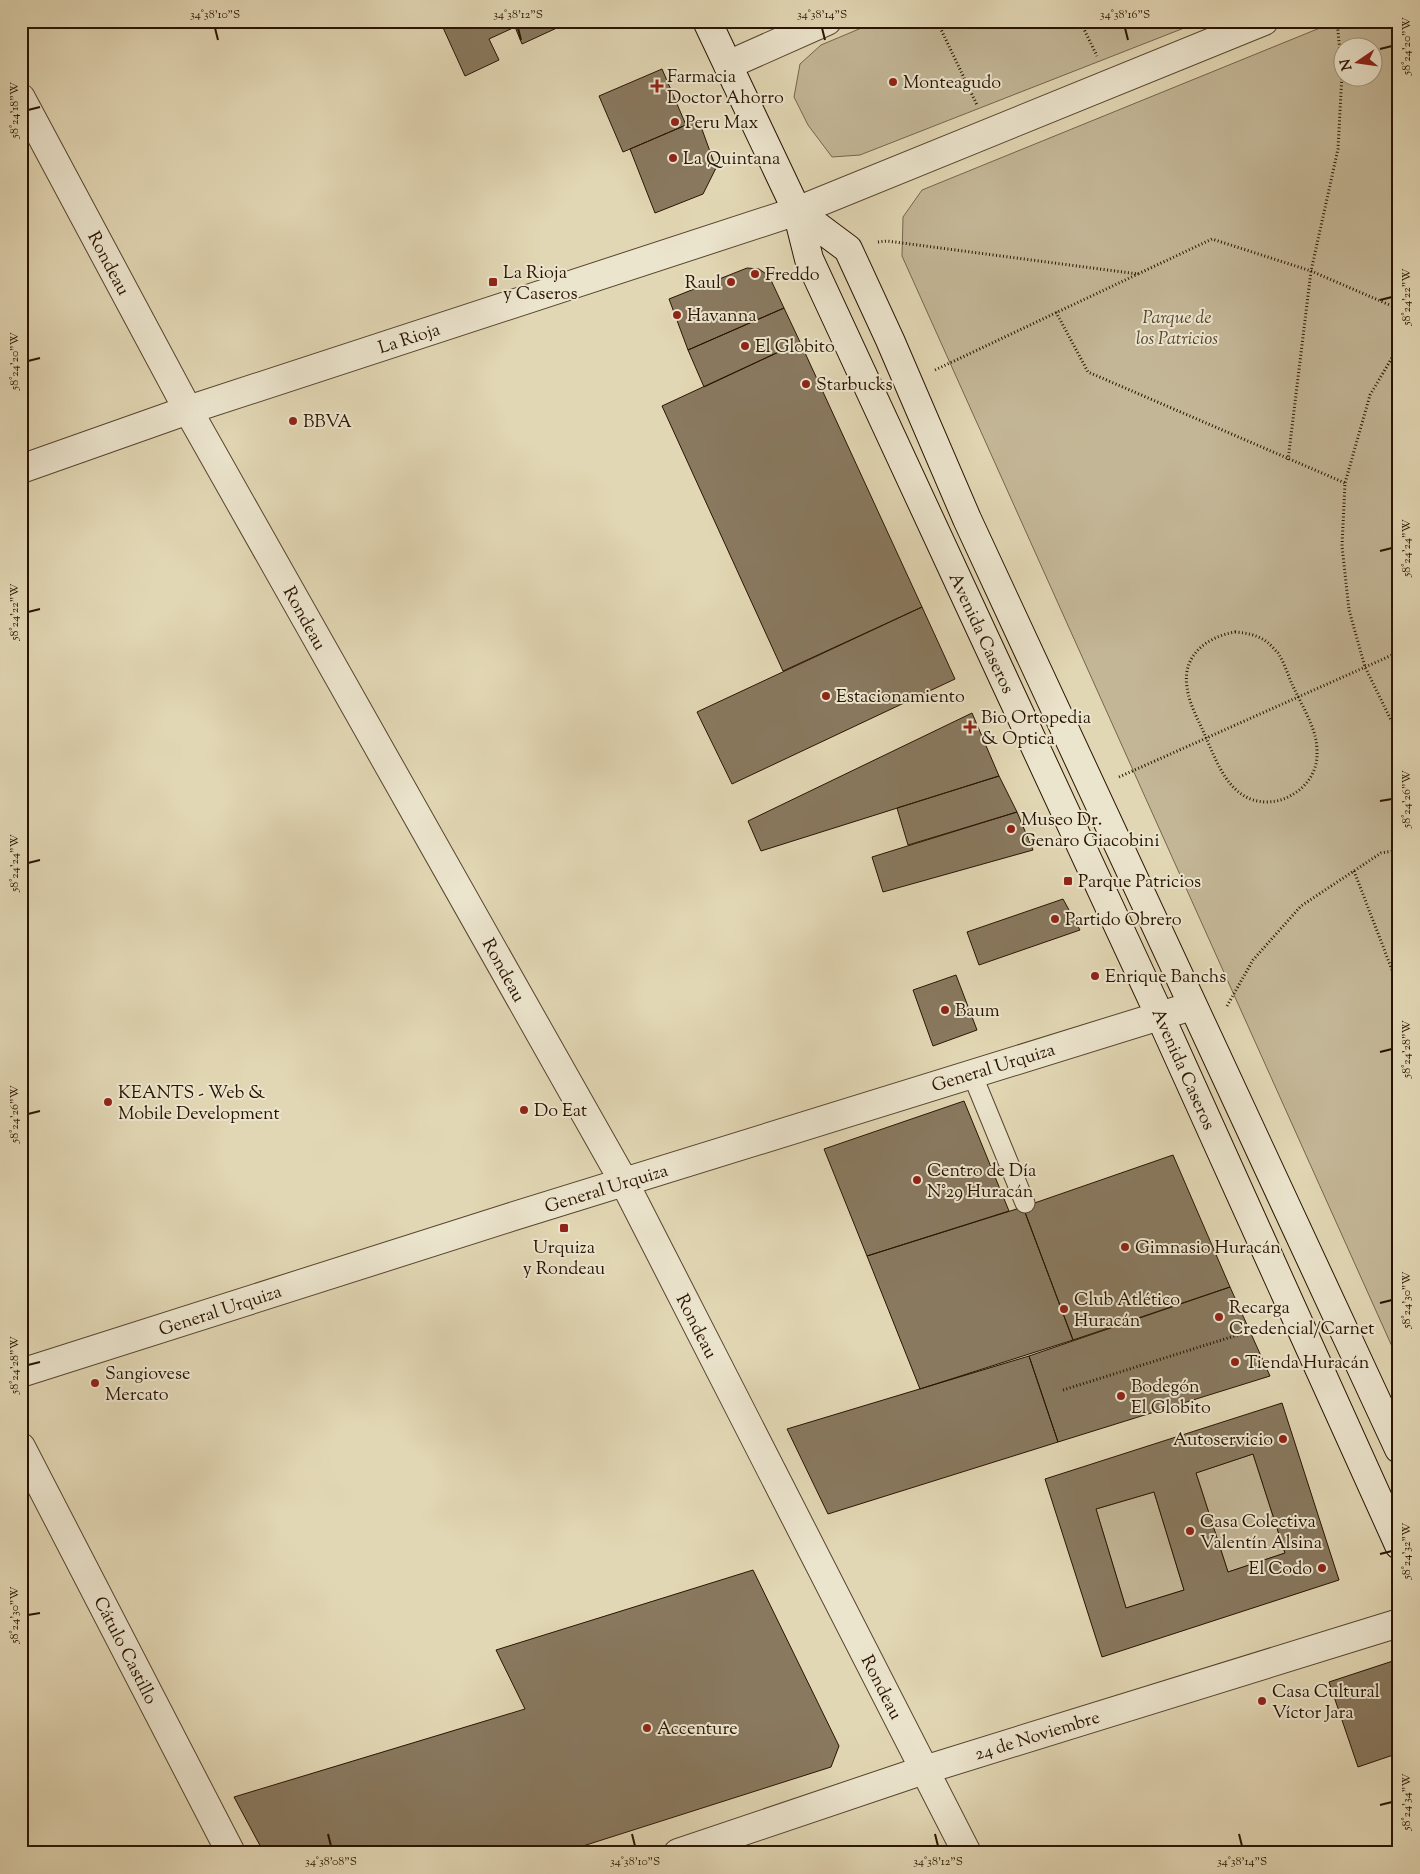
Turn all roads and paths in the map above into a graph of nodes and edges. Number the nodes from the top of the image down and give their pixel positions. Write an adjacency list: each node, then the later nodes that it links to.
1 (707, 21): 7 (street, Avenida Caseros)
2 (827, 21): 7 (street)
3 (937, 21): 10 (path)
4 (1080, 21): 8 (path)
5 (1264, 21): 8 (street)
6 (1337, 21): 13 (path)
7 (728, 65): 11 (street, Avenida Caseros)
8 (1110, 84): 10 (street)
9 (21, 98): 19 (street, Rondeau)
10 (990, 133): 11 (street)
11 (797, 211): 12 (street, Avenida Caseros); 19 (street, La Rioja); 33 (street, Avenida Caseros)
12 (848, 249): 14 (path); 18 (street, Avenida Caseros)
13 (1311, 271): 14 (path); 15 (path); 20 (path)
14 (1138, 274): 16 (path)
15 (1399, 309)
16 (1056, 312): 18 (path); 20 (path)
17 (1399, 346): 22 (path)
18 (908, 382): 28 (street, Avenida Caseros)
19 (188, 410): 21 (street, La Rioja); 36 (street, Rondeau)
20 (1288, 460): 22 (path)
21 (21, 469)
22 (1345, 483): 24 (path)
23 (1399, 652): 24 (path)
24 (1365, 666): 25 (path); 26 (path)
25 (1298, 697): 27 (path); 27 (path); 27 (path)
26 (1399, 731)
27 (1206, 738): 28 (path)
28 (1093, 789): 32 (street, Avenida Caseros)
29 (1399, 850): 30 (path)
30 (1354, 871): 31 (path); 34 (path)
31 (1399, 988)
32 (1192, 1006): 33 (street, General Urquiza); 34 (street, Avenida Caseros)
33 (1160, 1016): 35 (street, General Urquiza); 38 (street, Avenida Caseros)
34 (1208, 1040): 42 (street, Avenida Caseros)
35 (972, 1074): 36 (street, General Urquiza); 37 (lane)
36 (624, 1182): 39 (street, General Urquiza); 45 (street, Rondeau)
37 (1025, 1203)
38 (1295, 1316): 40 (path); 43 (street, Avenida Caseros)
39 (21, 1373)
40 (1063, 1390)
41 (21, 1447): 46 (street, Cátulo Castillo)
42 (1399, 1449)
43 (1399, 1545)
44 (1399, 1624): 45 (street, 24 de Noviembre)
45 (924, 1770): 47 (street, 24 de Noviembre); 48 (street, Rondeau)
46 (231, 1853)
47 (678, 1853)
48 (967, 1853)

